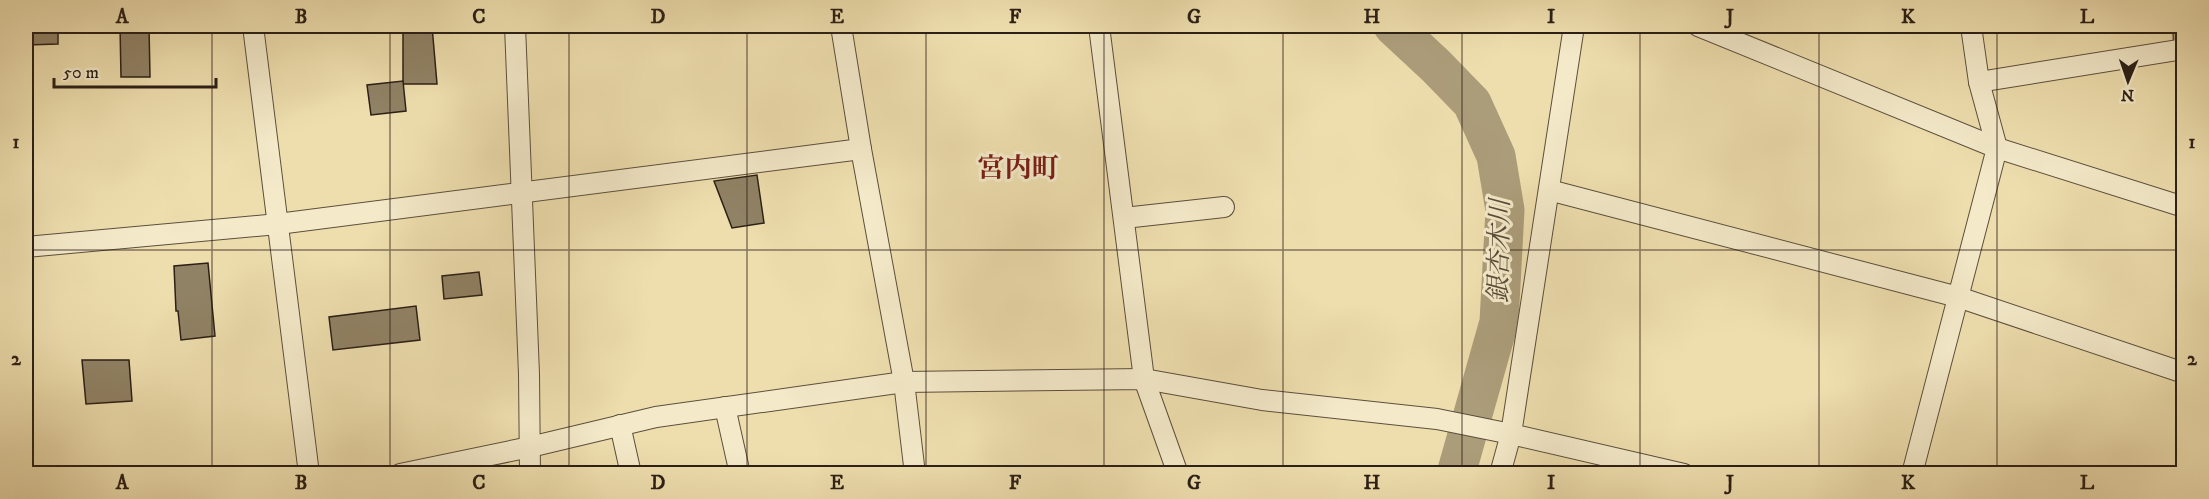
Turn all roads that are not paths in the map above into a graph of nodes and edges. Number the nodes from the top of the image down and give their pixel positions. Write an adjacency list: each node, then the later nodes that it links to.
1 (253, 26): 18 (street)
2 (515, 26): 14 (street)
3 (842, 26): 12 (street)
4 (1100, 26): 17 (street)
5 (1574, 26): 13 (street)
6 (1698, 26): 11 (street)
7 (1971, 26): 10 (street)
8 (2179, 26): 9 (lane)
9 (2182, 49): 10 (street)
10 (1979, 82): 11 (street)
11 (1997, 148): 16 (street); 20 (street)
12 (861, 149): 14 (street); 23 (street)
13 (1549, 190): 20 (street); 26 (street)
14 (521, 192): 18 (street); 27 (street)
15 (1224, 207): 17 (street)
16 (2184, 207)
17 (1124, 218): 22 (street)
18 (278, 224): 19 (street); 28 (street)
19 (26, 247)
20 (1958, 297): 21 (street); 37 (street)
21 (2184, 372)
22 (1144, 379): 23 (street); 26 (street); 34 (street)
23 (904, 382): 24 (street); 33 (street)
24 (725, 407): 25 (street); 32 (street)
25 (620, 425): 27 (street); 31 (street)
26 (1511, 434): 35 (street); 36 (street)
27 (530, 447): 29 (street); 30 (street)
28 (309, 474)
29 (400, 474)
30 (530, 474)
31 (631, 474)
32 (740, 474)
33 (915, 474)
34 (1178, 474)
35 (1500, 474)
36 (1684, 474)
37 (1912, 474)

